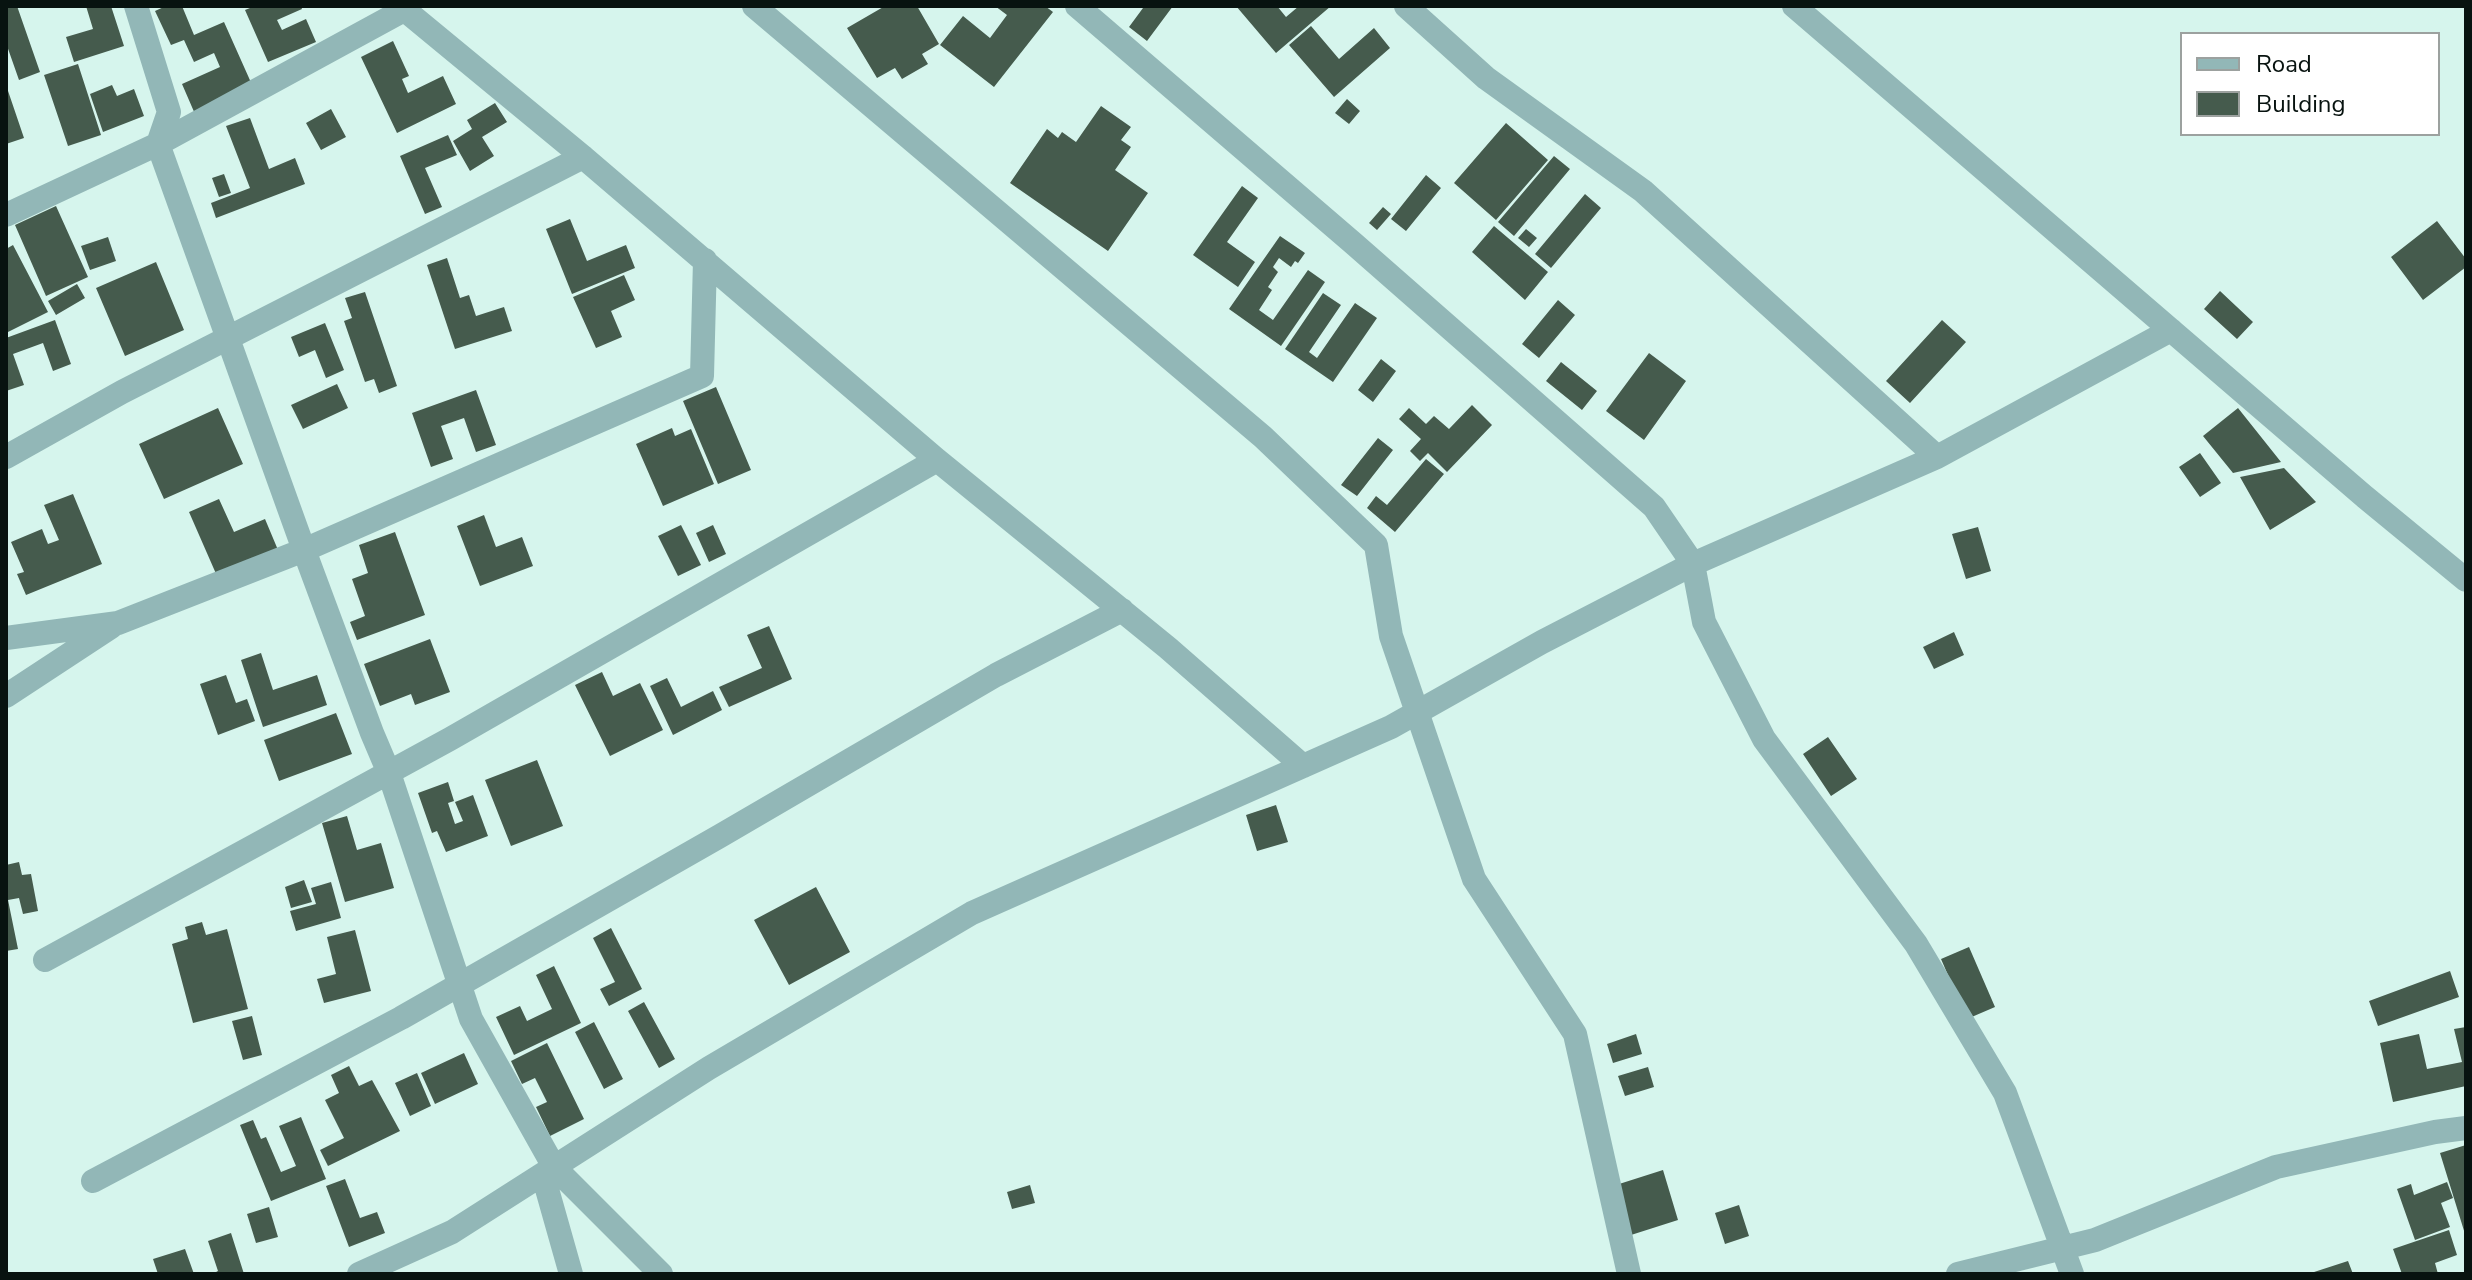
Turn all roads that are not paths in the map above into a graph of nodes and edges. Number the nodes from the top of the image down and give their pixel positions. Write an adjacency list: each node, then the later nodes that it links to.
1 (136, 6): 7 (street)
2 (754, 6): 23 (street)
3 (1077, 6): 17 (street)
4 (1406, 6): 14 (street)
5 (1794, 6): 11 (street)
6 (402, 8): 7 (street); 8 (street)
7 (158, 144): 9 (street); 12 (street)
8 (583, 157): 10 (street); 12 (street)
9 (6, 215)
10 (705, 260): 15 (street); 16 (street)
11 (2171, 330): 14 (street); 18 (street)
12 (229, 338): 13 (street); 16 (street)
13 (6, 457)
14 (1937, 457): 17 (street)
15 (937, 460): 19 (street); 25 (street)
16 (304, 550): 20 (street); 25 (street)
17 (1693, 564): 23 (street); 31 (street)
18 (2466, 580)
19 (1122, 610): 24 (street); 27 (street)
20 (118, 623): 21 (street); 22 (street)
21 (6, 638)
22 (6, 696)
23 (1416, 713): 24 (street); 35 (street)
24 (1303, 766): 29 (street)
25 (389, 773): 26 (street); 27 (street)
26 (45, 960)
27 (459, 984): 29 (street); 30 (street)
28 (2466, 1128): 31 (street)
29 (548, 1171): 32 (street); 33 (street); 34 (street)
30 (93, 1181)
31 (2063, 1248): 36 (street); 37 (street)
32 (359, 1274)
33 (571, 1274)
34 (661, 1274)
35 (1629, 1274)
36 (1958, 1274)
37 (2072, 1274)

